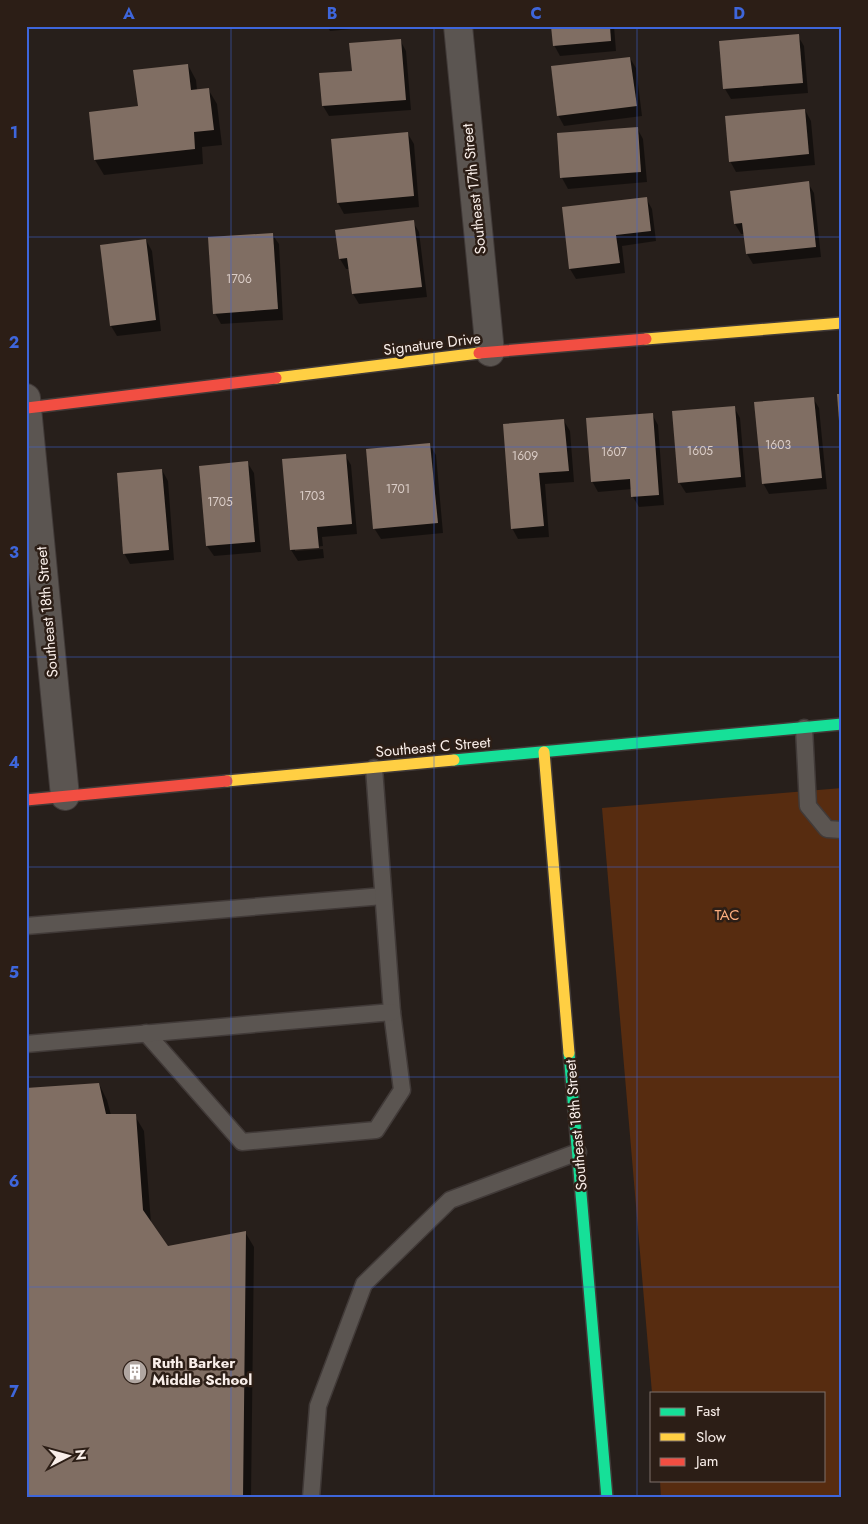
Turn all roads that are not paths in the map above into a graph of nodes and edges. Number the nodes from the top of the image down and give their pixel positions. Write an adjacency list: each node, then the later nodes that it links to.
1 (458, 26): 3 (street, Southeast 17th Street)
2 (842, 322): 3 (street, Signature Drive)
3 (490, 352): 4 (street, Signature Drive)
4 (27, 403): 9 (street, Southeast 18th Street)
5 (842, 724): 6 (street, Southeast C Street)
6 (804, 728): 7 (street, Southeast C Street); 11 (lane)
7 (544, 752): 8 (street, Southeast C Street); 17 (street, Southeast 18th Street)
8 (374, 768): 9 (street, Southeast C Street); 12 (lane)
9 (65, 796): 10 (street, Southeast C Street)
10 (26, 800)
11 (842, 830)
12 (383, 896): 13 (lane); 14 (lane)
13 (26, 926)
14 (392, 1012): 15 (lane); 15 (lane)
15 (146, 1033): 16 (lane)
16 (26, 1044)
17 (578, 1152): 18 (lane); 19 (street, Southeast 18th Street)
18 (311, 1498)
19 (607, 1498)

